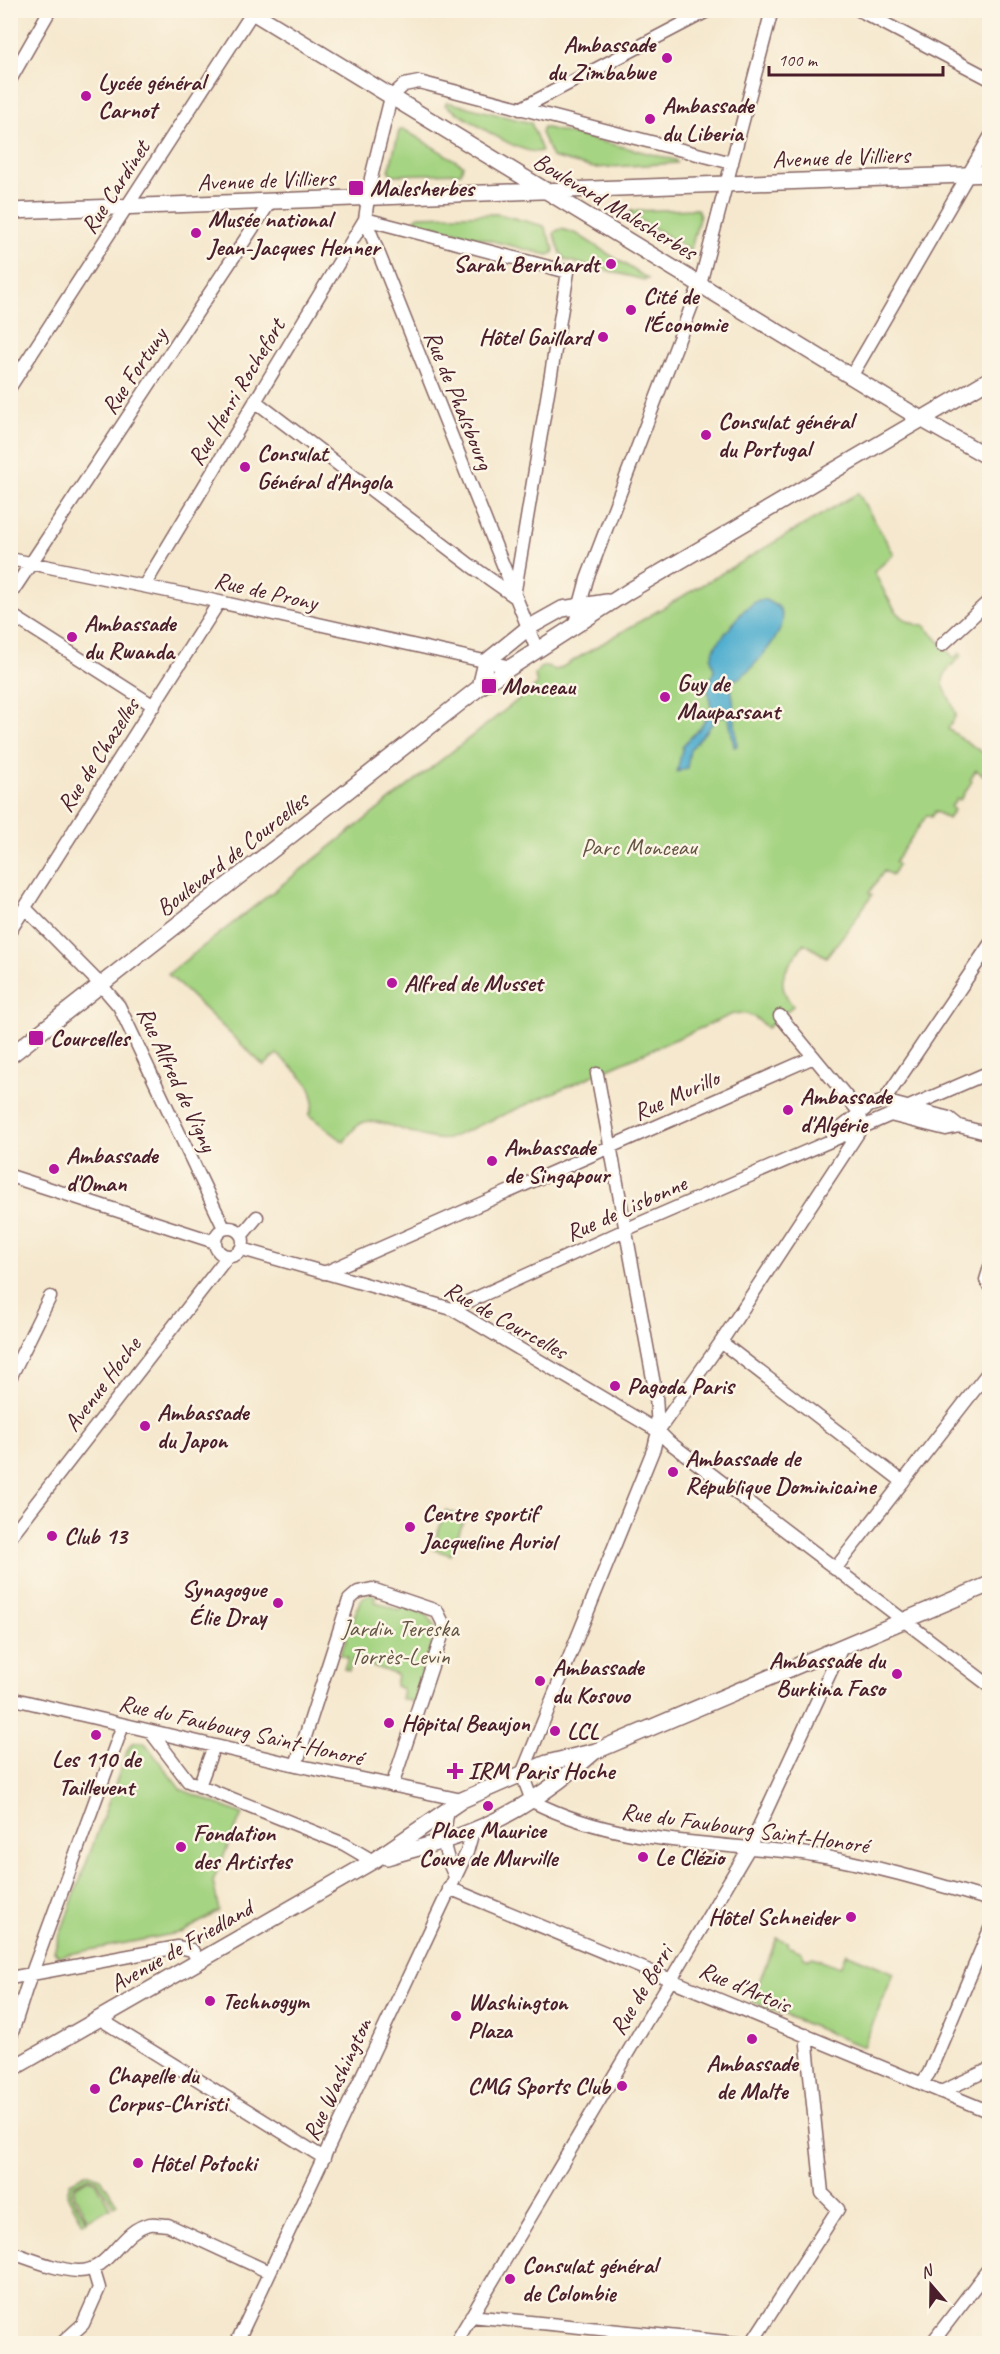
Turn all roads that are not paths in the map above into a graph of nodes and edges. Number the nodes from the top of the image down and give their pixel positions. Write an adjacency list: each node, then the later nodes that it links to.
1 (50, 10): 6 (street)
2 (709, 10): 9 (street)
3 (772, 10): 11 (street)
4 (860, 10): 7 (street)
5 (252, 11): 8 (main road, Boulevard Malesherbes); 18 (street, Rue Cardinet)
6 (10, 80)
7 (990, 80)
8 (391, 97): 9 (street); 15 (main road, Boulevard Malesherbes); 16 (street)
9 (520, 109): 11 (street)
10 (990, 137): 13 (street)
11 (732, 163): 14 (street)
12 (990, 174): 13 (main road, Avenue de Villiers)
13 (969, 175): 14 (main road, Avenue de Villiers); 22 (street)
14 (726, 184): 15 (main road, Avenue de Villiers); 21 (street)
15 (545, 190): 16 (main road, Avenue de Villiers); 21 (main road, Boulevard Malesherbes)
16 (368, 198): 17 (main road, Avenue de Villiers); 20 (street)
17 (270, 202): 18 (main road, Avenue de Villiers); 29 (street, Rue Fortuny)
18 (128, 206): 19 (main road, Avenue de Villiers); 24 (street, Rue Cardinet)
19 (10, 211)
20 (365, 219): 25 (street, Rue Henri Rochefort); 32 (street, Rue de Phalsbourg); 32 (street)
21 (700, 284): 22 (main road, Boulevard Malesherbes); 36 (street)
22 (852, 375): 26 (main road, Boulevard Malesherbes)
23 (990, 379): 26 (main road)
24 (10, 387)
25 (255, 401): 30 (street, Rue Henri Rochefort); 32 (street)
26 (921, 419): 27 (main road, Boulevard Malesherbes); 34 (main road)
27 (990, 458)
28 (10, 559): 29 (street, Rue de Prony)
29 (32, 563): 30 (street, Rue de Prony); 31 (street, Rue Fortuny)
30 (144, 586): 35 (street, Rue de Prony)
31 (10, 595)
32 (514, 596): 39 (street, Rue de Phalsbourg)
33 (990, 600): 40 (street)
34 (613, 601): 36 (main road); 38 (main road, Boulevard de Courcelles)
35 (219, 602): 42 (street, Rue de Prony); 45 (street, Rue de Chazelles)
36 (580, 606): 38 (street); 39 (main road)
37 (10, 614): 45 (street)
38 (574, 627): 41 (main road, Boulevard de Courcelles)
39 (528, 628): 41 (street, Rue de Phalsbourg); 42 (main road)
40 (942, 645)
41 (537, 650): 43 (main road, Boulevard de Courcelles)
42 (486, 662): 43 (street, Rue de Prony); 44 (main road)
43 (511, 667): 44 (main road, Boulevard de Courcelles)
44 (480, 687): 49 (main road, Boulevard de Courcelles)
45 (154, 706): 46 (street, Rue de Chazelles)
46 (25, 908): 47 (street, Rue de Chazelles); 49 (street, Rue Alfred de Vigny)
47 (10, 931)
48 (990, 944): 55 (street)
49 (101, 985): 51 (main road, Boulevard de Courcelles); 66 (street, Rue Alfred de Vigny)
50 (780, 1016): 52 (street)
51 (10, 1056)
52 (814, 1057): 57 (street); 62 (street, Rue Murillo)
53 (990, 1072): 56 (street)
54 (597, 1074): 62 (street)
55 (884, 1101): 56 (street); 57 (street, Rue de Lisbonne)
56 (909, 1107): 58 (street); 59 (street)
57 (860, 1113): 60 (street); 63 (street, Rue de Lisbonne)
58 (890, 1115): 59 (street); 60 (street, Rue de Lisbonne)
59 (959, 1126): 61 (street)
60 (862, 1127): 63 (street, Rue de Lisbonne); 77 (street)
61 (990, 1134)
62 (610, 1147): 67 (street); 73 (street, Rue Murillo)
63 (817, 1147): 67 (street, Rue de Lisbonne)
64 (10, 1176): 69 (street)
65 (257, 1217): 68 (street)
66 (224, 1228): 68 (street); 69 (street)
67 (625, 1230): 76 (street, Rue de Lisbonne); 80 (street)
68 (242, 1235): 70 (street)
69 (215, 1242): 71 (street)
70 (242, 1249): 71 (street); 73 (street, Rue de Courcelles)
71 (228, 1256): 82 (street, Avenue Hoche)
72 (990, 1268): 74 (street)
73 (324, 1273): 76 (street, Rue de Courcelles)
74 (990, 1287)
75 (50, 1297): 79 (street)
76 (452, 1309): 80 (street, Rue de Courcelles)
77 (721, 1342): 80 (street); 81 (street)
78 (990, 1370): 81 (street)
79 (10, 1378)
80 (658, 1431): 83 (street, Rue de Courcelles); 94 (street)
81 (903, 1482): 83 (street)
82 (10, 1538)
83 (835, 1569): 85 (street)
84 (990, 1584): 85 (main road)
85 (902, 1621): 86 (main road); 87 (street)
86 (842, 1647): 92 (main road); 102 (street, Rue de Berri)
87 (990, 1686)
88 (10, 1698): 89 (street, Rue du Faubourg Saint-Honoré)
89 (123, 1725): 90 (street, Rue du Faubourg Saint-Honoré); 109 (street)
90 (150, 1731): 91 (street, Rue du Faubourg Saint-Honoré); 95 (street)
91 (214, 1746): 93 (street, Rue du Faubourg Saint-Honoré); 95 (street)
92 (596, 1750): 94 (main road, Avenue de Friedland); 98 (main road, Avenue de Friedland)
93 (296, 1765): 96 (street, Rue du Faubourg Saint-Honoré); 96 (street)
94 (522, 1774): 97 (main road, Avenue de Friedland); 98 (street)
95 (199, 1786): 103 (street)
96 (392, 1786): 97 (street, Rue du Faubourg Saint-Honoré)
97 (462, 1800): 99 (main road, Avenue de Friedland)
98 (532, 1801): 100 (main road, Avenue de Friedland); 102 (street, Rue du Faubourg Saint-Honoré)
99 (448, 1810): 101 (street); 103 (main road, Avenue de Friedland)
100 (473, 1831): 101 (main road, Avenue de Friedland); 104 (street, Rue Washington)
101 (444, 1841): 103 (main road, Avenue de Friedland); 104 (street)
102 (748, 1848): 106 (street, Rue du Faubourg Saint-Honoré); 111 (street, Rue de Berri)
103 (373, 1861): 108 (main road, Avenue de Friedland)
104 (455, 1877): 105 (street, Rue Washington)
105 (450, 1888): 111 (street, Rue d'Artois); 120 (street, Rue Washington)
106 (990, 1899)
107 (990, 1929): 117 (street)
108 (199, 1962): 109 (street); 112 (main road, Avenue de Friedland)
109 (31, 1974): 110 (street); 114 (street)
110 (10, 1978)
111 (671, 1979): 113 (street, Rue d'Artois); 125 (street, Rue de Berri)
112 (100, 2019): 116 (main road, Avenue de Friedland); 120 (street)
113 (806, 2035): 117 (street, Rue d'Artois); 129 (street)
114 (10, 2039)
115 (990, 2069): 118 (street)
116 (10, 2070)
117 (922, 2083): 118 (street, Rue d'Artois)
118 (942, 2092): 119 (street, Rue d'Artois)
119 (990, 2112)
120 (324, 2158): 124 (street, Rue Washington)
121 (10, 2252): 123 (street)
122 (990, 2267): 130 (street)
123 (93, 2268): 124 (street); 126 (street)
124 (269, 2272): 127 (street, Rue Washington)
125 (471, 2316): 128 (street, Rue de Berri); 129 (street)
126 (61, 2343)
127 (237, 2343)
128 (455, 2343)
129 (749, 2343)
130 (931, 2343)

